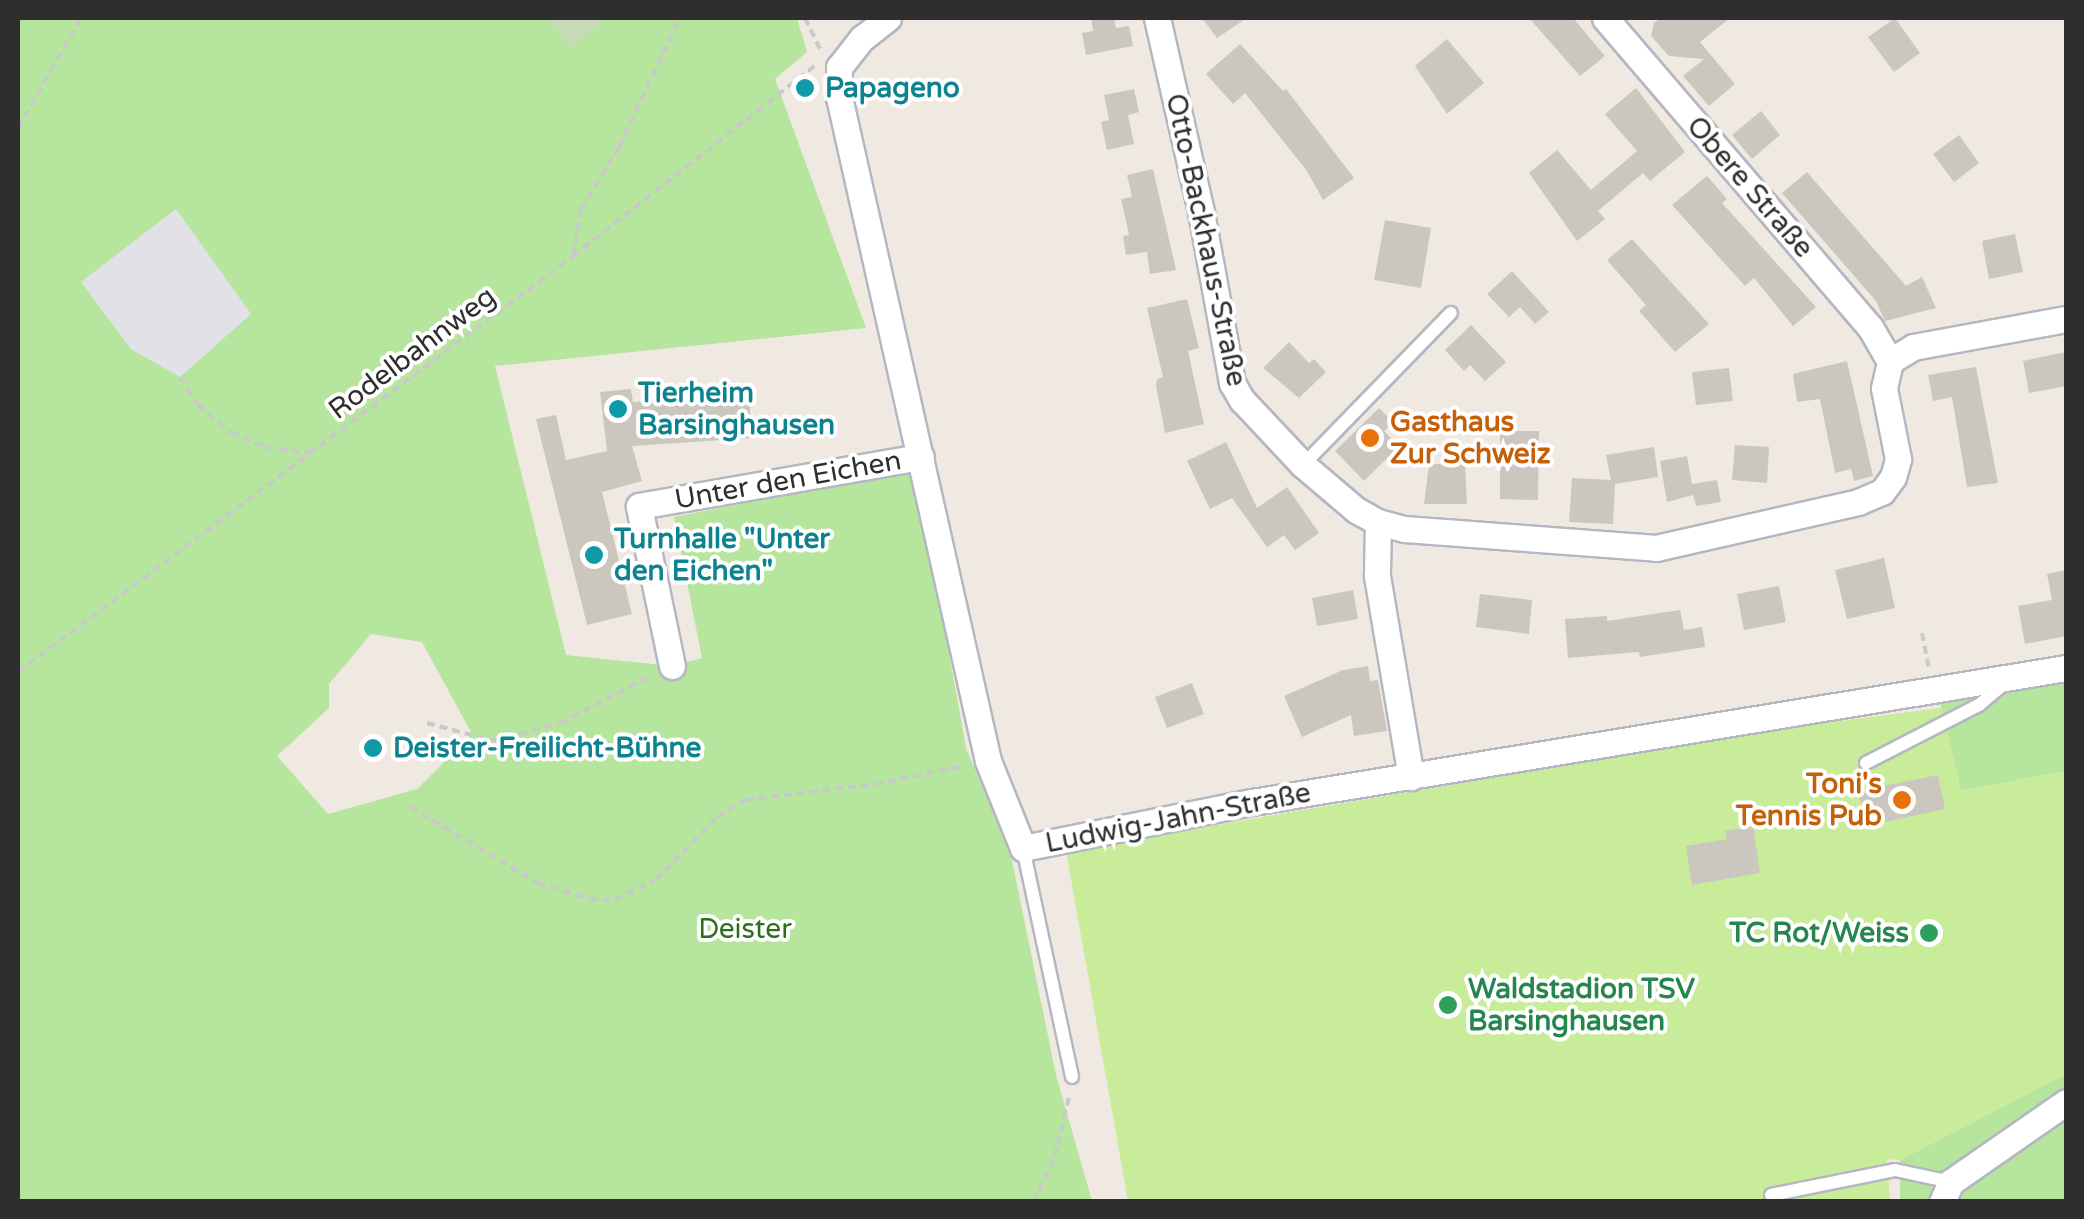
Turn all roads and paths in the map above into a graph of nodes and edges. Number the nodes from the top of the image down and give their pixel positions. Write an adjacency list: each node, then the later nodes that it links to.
1 (81, 18): 8 (path)
2 (680, 18): 9 (path)
3 (805, 18): 7 (path)
4 (888, 18): 7 (street)
5 (1158, 18): 16 (street, Otto-Backhaus-Straße)
6 (1605, 18): 12 (street, Obere Straße)
7 (832, 62): 9 (path, Rodelbahnweg); 15 (street, Ludwig-Jahn-Straße)
8 (18, 128)
9 (573, 256): 14 (path, Rodelbahnweg)
10 (1451, 313): 16 (lane)
11 (2066, 319): 12 (street)
12 (1890, 361): 17 (street, Otto-Backhaus-Straße)
13 (180, 377): 14 (path)
14 (312, 453): 21 (path, Rodelbahnweg)
15 (921, 457): 19 (street, Unter den Eichen); 25 (street, Ludwig-Jahn-Straße)
16 (1303, 465): 17 (street, Otto-Backhaus-Straße)
17 (1378, 522): 27 (street)
18 (1922, 633): 23 (path)
19 (672, 666): 24 (path)
20 (2066, 668): 22 (street, Ludwig-Jahn-Straße)
21 (18, 672)
22 (2011, 676): 23 (street, Ludwig-Jahn-Straße); 26 (lane)
23 (1933, 689): 27 (street, Ludwig-Jahn-Straße)
24 (427, 723)
25 (988, 760): 28 (path); 29 (street, Ludwig-Jahn-Straße)
26 (1866, 762)
27 (1411, 777): 29 (street, Ludwig-Jahn-Straße)
28 (410, 806)
29 (1023, 848): 30 (lane)
30 (1072, 1077): 34 (path)
31 (2066, 1102): 32 (street)
32 (1947, 1192): 33 (lane)
33 (1771, 1194)
34 (1036, 1200)

